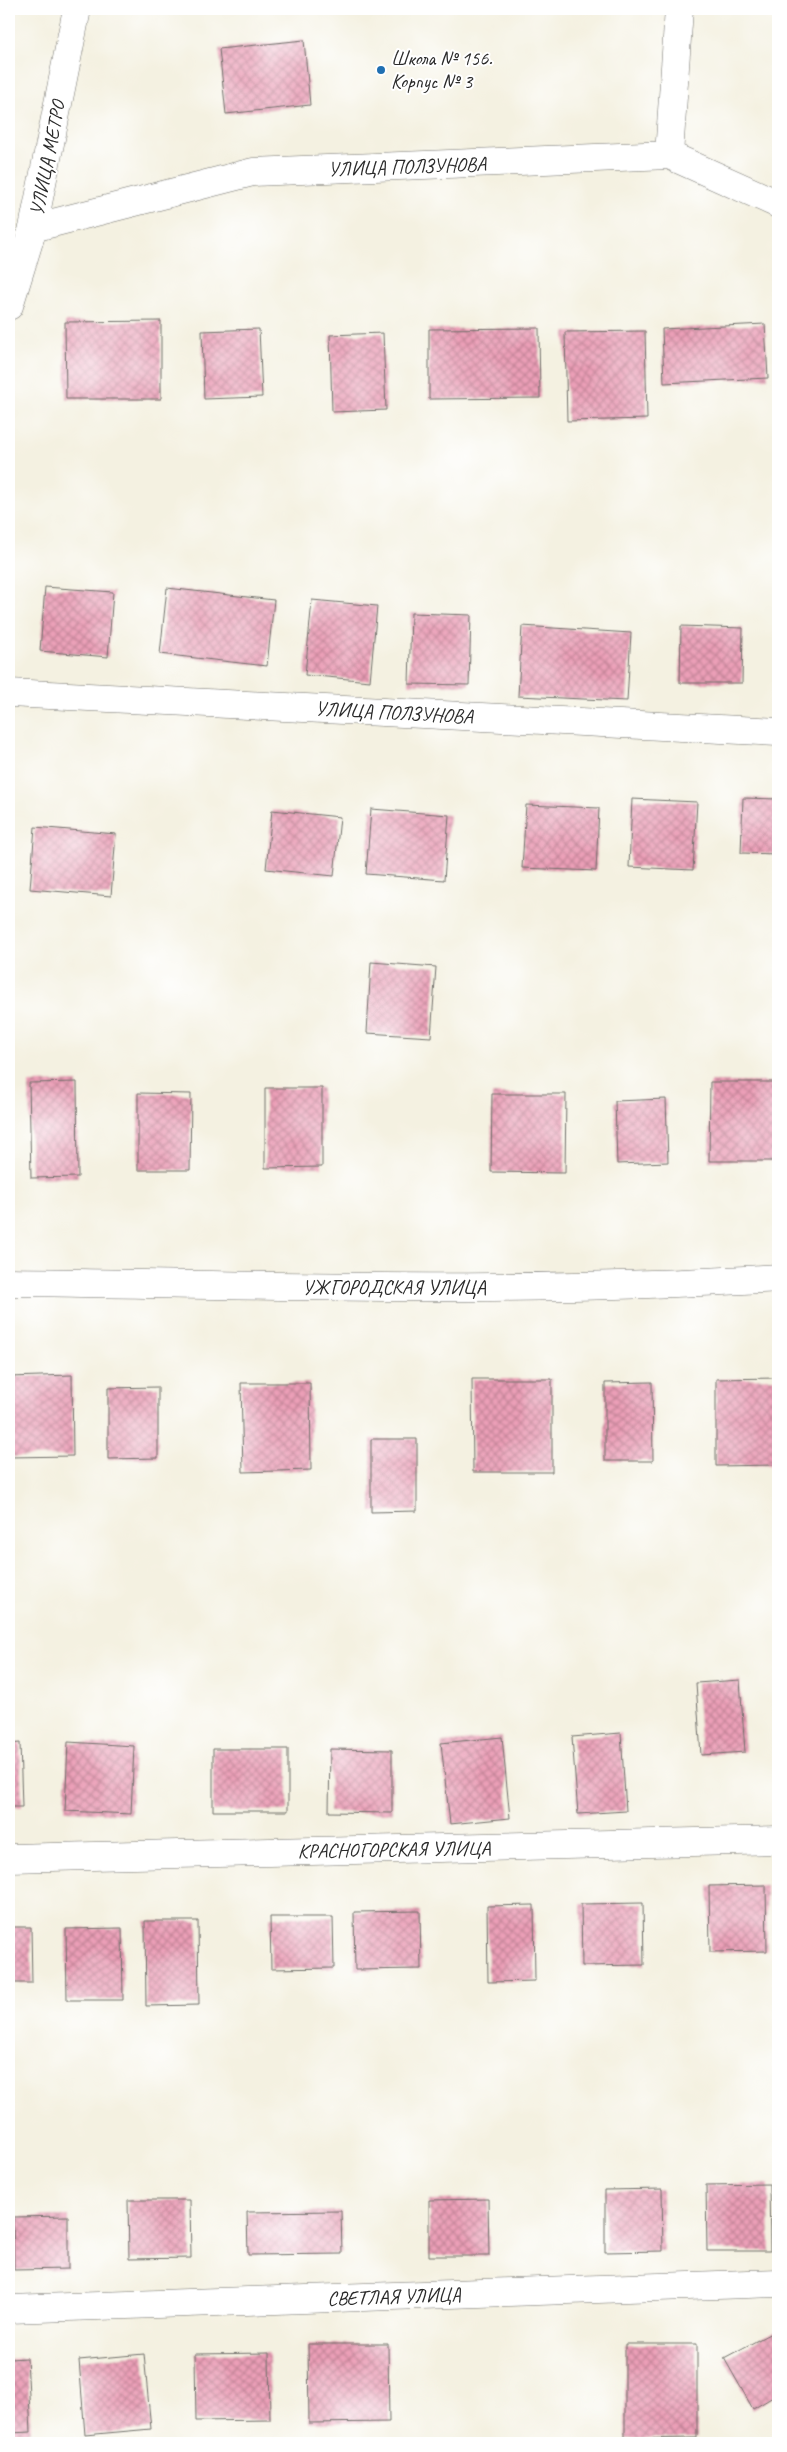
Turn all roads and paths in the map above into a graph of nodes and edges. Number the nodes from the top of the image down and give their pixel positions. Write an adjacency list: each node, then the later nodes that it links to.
1 (77, 9): 5 (street, УЛИЦА МЕТРО)
2 (679, 9): 3 (street)
3 (669, 156): 4 (street, УЛИЦА ПОЛЗУНОВА); 5 (street, УЛИЦА ПОЛЗУНОВА)
4 (778, 204)
5 (34, 228): 6 (street, УЛИЦА МЕТРО)
6 (9, 306)
7 (9, 693): 8 (street, УЛИЦА ПОЛЗУНОВА)
8 (778, 732)
9 (778, 1278): 10 (street, УЖГОРОДСКАЯ УЛИЦА)
10 (9, 1282)
11 (778, 1840): 12 (street, КРАСНОГОРСКАЯ УЛИЦА)
12 (9, 1858)
13 (778, 2283): 14 (street, СВЕТЛАЯ УЛИЦА)
14 (9, 2309)

